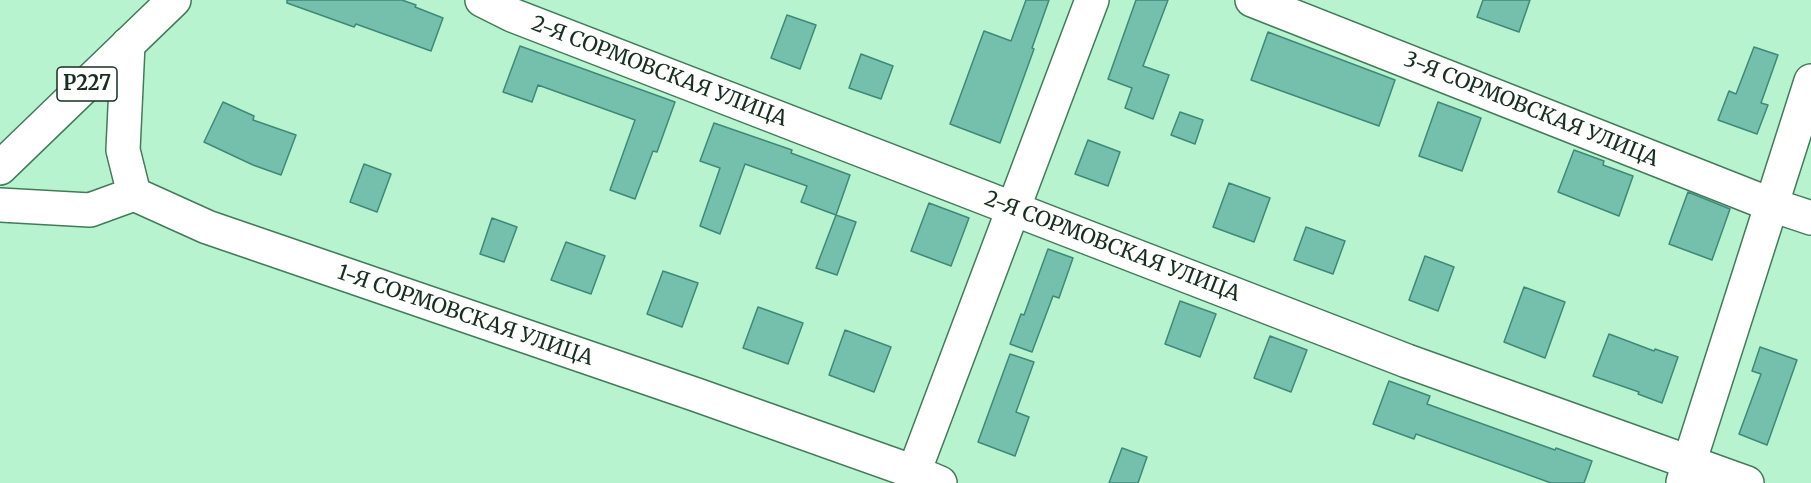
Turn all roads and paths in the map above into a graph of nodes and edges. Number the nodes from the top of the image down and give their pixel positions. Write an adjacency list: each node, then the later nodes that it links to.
1 (174, 0): 5 (street, Р227)
2 (482, 0): 11 (street, 2-Я СОРМОВСКАЯ УЛИЦА)
3 (1092, 0): 11 (street)
4 (1252, 0): 10 (street, 3-Я СОРМОВСКАЯ УЛИЦА)
5 (128, 44): 7 (street, Р227); 8 (street)
6 (1811, 81): 10 (street)
7 (0, 168)
8 (134, 194): 9 (street); 14 (street, 1-Я СОРМОВСКАЯ УЛИЦА)
9 (0, 205)
10 (1772, 205): 12 (street, 3-Я СОРМОВСКАЯ УЛИЦА); 13 (street)
11 (1013, 209): 13 (street, 2-Я СОРМОВСКАЯ УЛИЦА); 14 (street)
12 (1811, 218)
13 (1686, 473): 15 (street, 2-Я СОРМОВСКАЯ УЛИЦА)
14 (927, 477)
15 (1747, 483)

